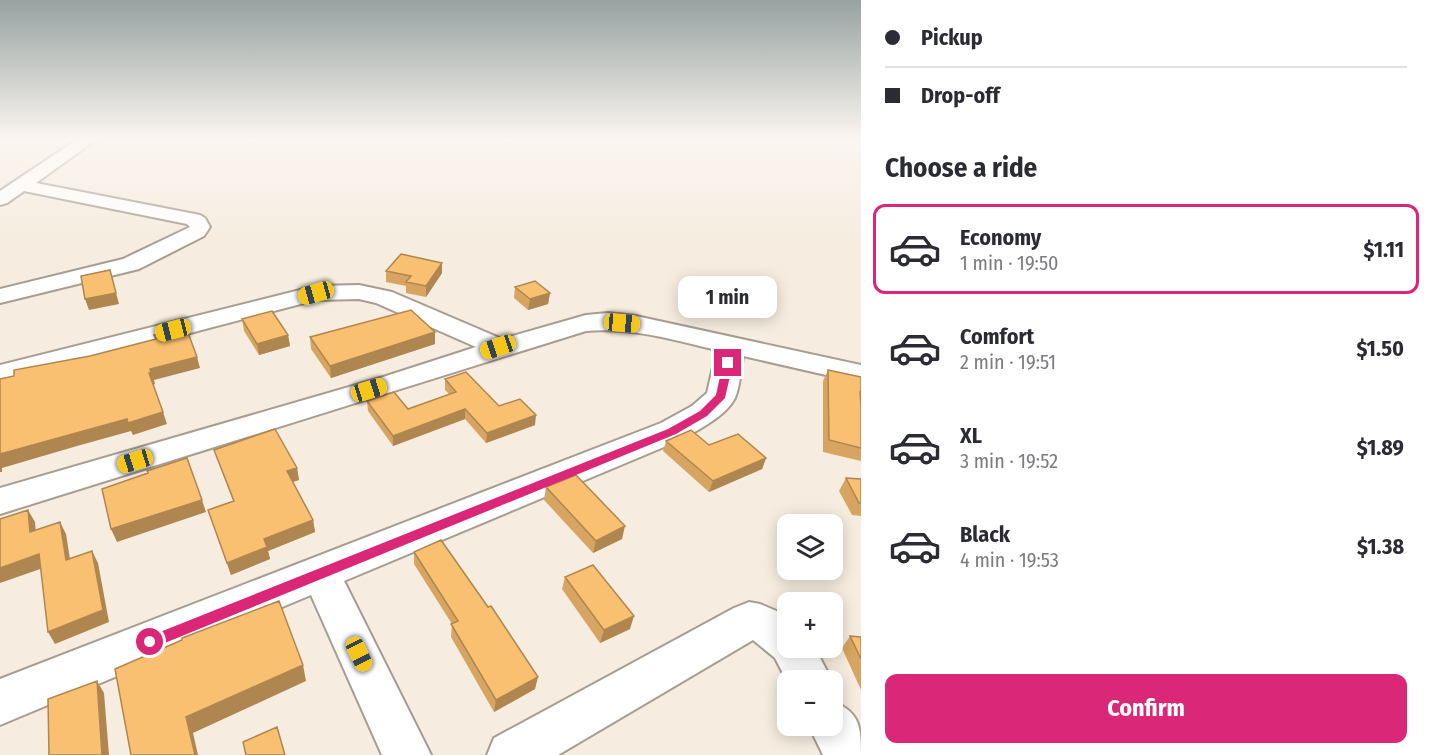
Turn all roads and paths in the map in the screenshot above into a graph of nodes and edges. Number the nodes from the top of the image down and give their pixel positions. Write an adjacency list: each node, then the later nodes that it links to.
1 (36, 174): 2 (street)
2 (20, 185): 3 (street); 4 (street)
3 (0, 199)
4 (0, 296)
5 (498, 347): 6 (street); 8 (street); 9 (street)
6 (731, 347): 7 (street); 10 (street)
7 (861, 374)
8 (0, 375)
9 (0, 501)
10 (321, 574): 12 (street); 14 (street)
11 (777, 632): 15 (street)
12 (0, 702)
13 (839, 736): 16 (street)
14 (407, 755)
15 (511, 755)
16 (849, 755)

